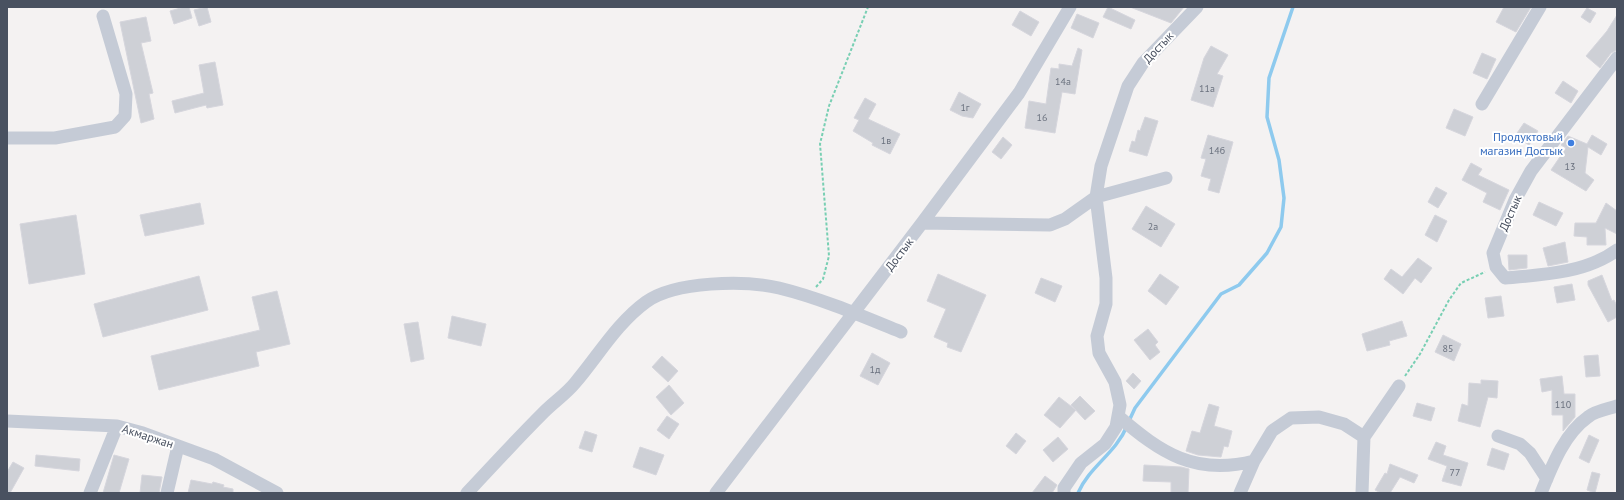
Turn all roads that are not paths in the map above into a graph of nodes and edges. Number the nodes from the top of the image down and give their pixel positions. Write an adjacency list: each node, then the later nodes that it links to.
1 (1070, 7): 10 (street, Достык)
2 (1197, 7): 9 (street, Достык)
3 (1540, 7): 6 (street)
4 (103, 16): 7 (street)
5 (1617, 58): 11 (street, Достык)
6 (1482, 104)
7 (7, 138)
8 (1166, 178): 9 (street)
9 (1096, 197): 10 (street); 16 (street, Достык)
10 (922, 223): 12 (street, Достык)
11 (1617, 250)
12 (853, 313): 13 (street); 28 (street); 29 (street, Достык)
13 (901, 332)
14 (1399, 386): 20 (street)
15 (1617, 406): 23 (street)
16 (1118, 416): 22 (street); 30 (street, Достык)
17 (7, 421): 18 (street, Акмаржан)
18 (117, 426): 21 (street, Акмаржан); 25 (street)
19 (1498, 436): 23 (street)
20 (1364, 437): 22 (street); 32 (street)
21 (178, 446): 24 (street, Акмаржан); 26 (street)
22 (1254, 461): 31 (street)
23 (1547, 479): 33 (street)
24 (263, 490): 27 (street, Акмаржан)
25 (90, 493)
26 (168, 493)
27 (277, 493)
28 (467, 493)
29 (716, 493)
30 (1064, 493)
31 (1240, 493)
32 (1362, 493)
33 (1541, 493)

